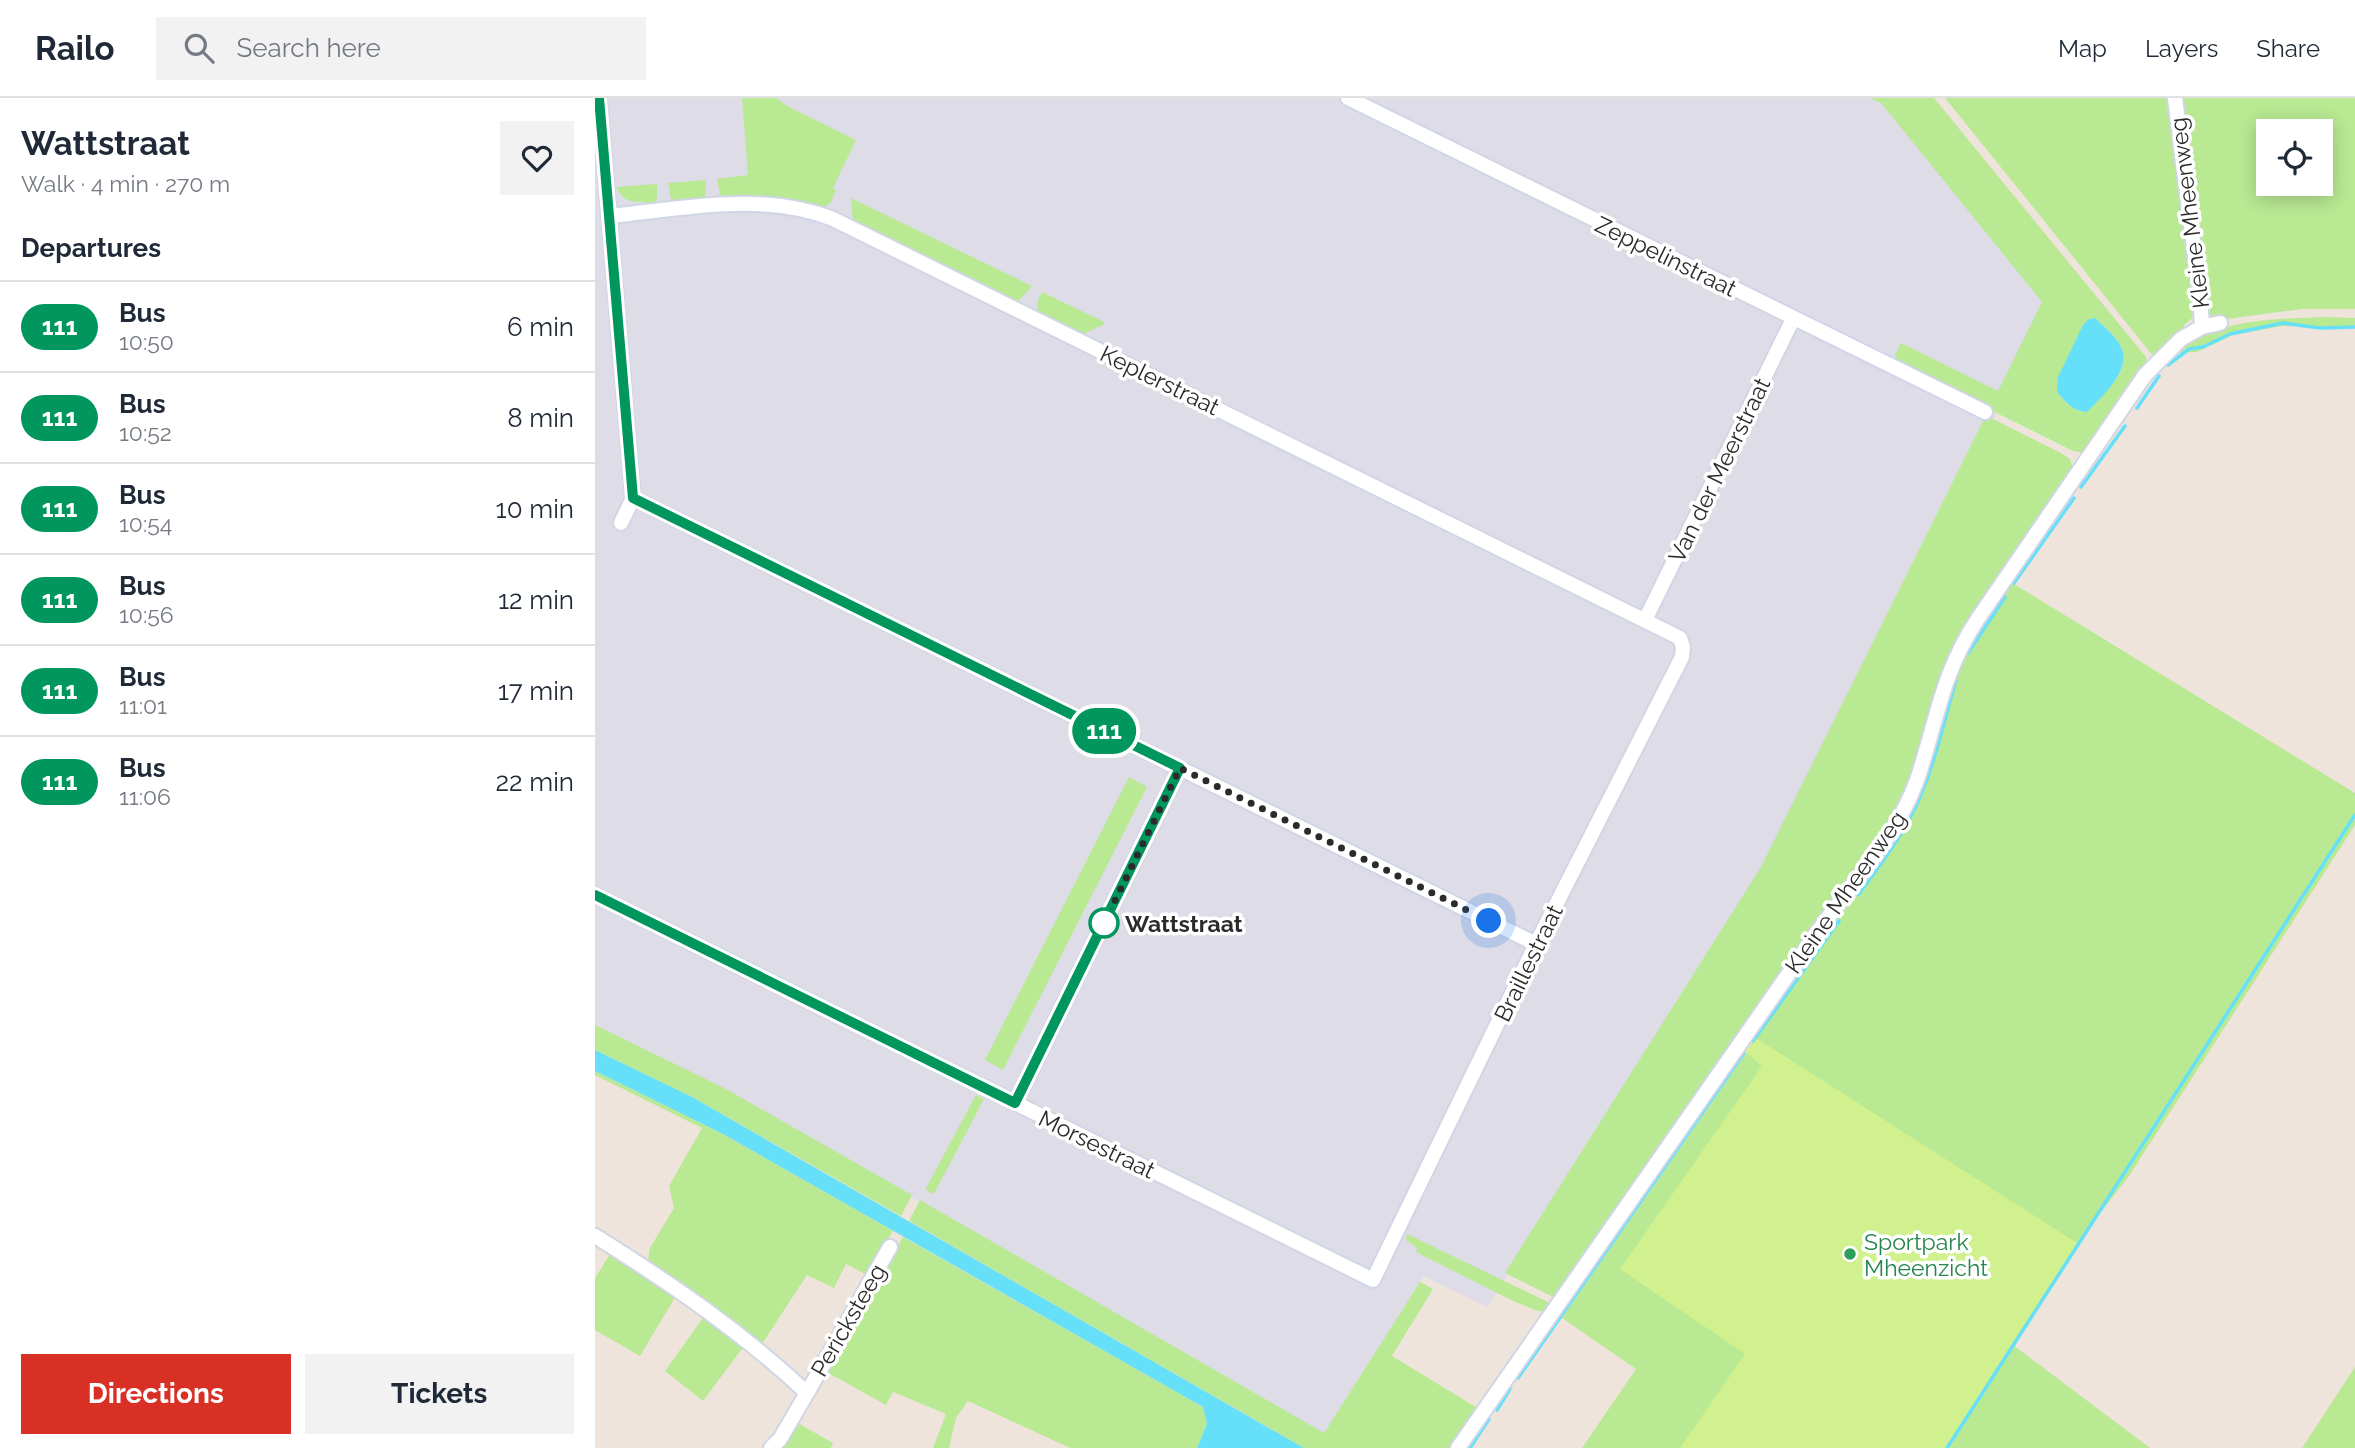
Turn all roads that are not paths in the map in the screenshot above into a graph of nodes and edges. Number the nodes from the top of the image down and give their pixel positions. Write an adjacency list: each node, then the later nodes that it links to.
1 (599, 98): 4 (street)
2 (1348, 98): 5 (street, Zeppelinstraat)
3 (2175, 98): 7 (street, Kleine Mheenweg)
4 (609, 216): 9 (street); 11 (street, Keplerstraat)
5 (1793, 319): 8 (street, Zeppelinstraat); 11 (street, Van der Meerstraat)
6 (2220, 323): 7 (street, Kleine Mheenweg)
7 (2201, 327): 22 (street, Kleine Mheenweg)
8 (1985, 412)
9 (633, 498): 10 (street); 13 (street)
10 (621, 523)
11 (1644, 620): 12 (street, Keplerstraat)
12 (1683, 648): 15 (street, Braillestraat)
13 (1180, 768): 15 (street); 16 (street)
14 (595, 895): 16 (street, Morsestraat)
15 (1536, 944): 19 (street, Braillestraat)
16 (1015, 1103): 19 (street, Morsestraat)
17 (595, 1236): 20 (street)
18 (890, 1247): 20 (street, Pericksteeg)
19 (1373, 1280)
20 (807, 1393): 21 (street, Pericksteeg)
21 (771, 1448)
22 (1458, 1448)

